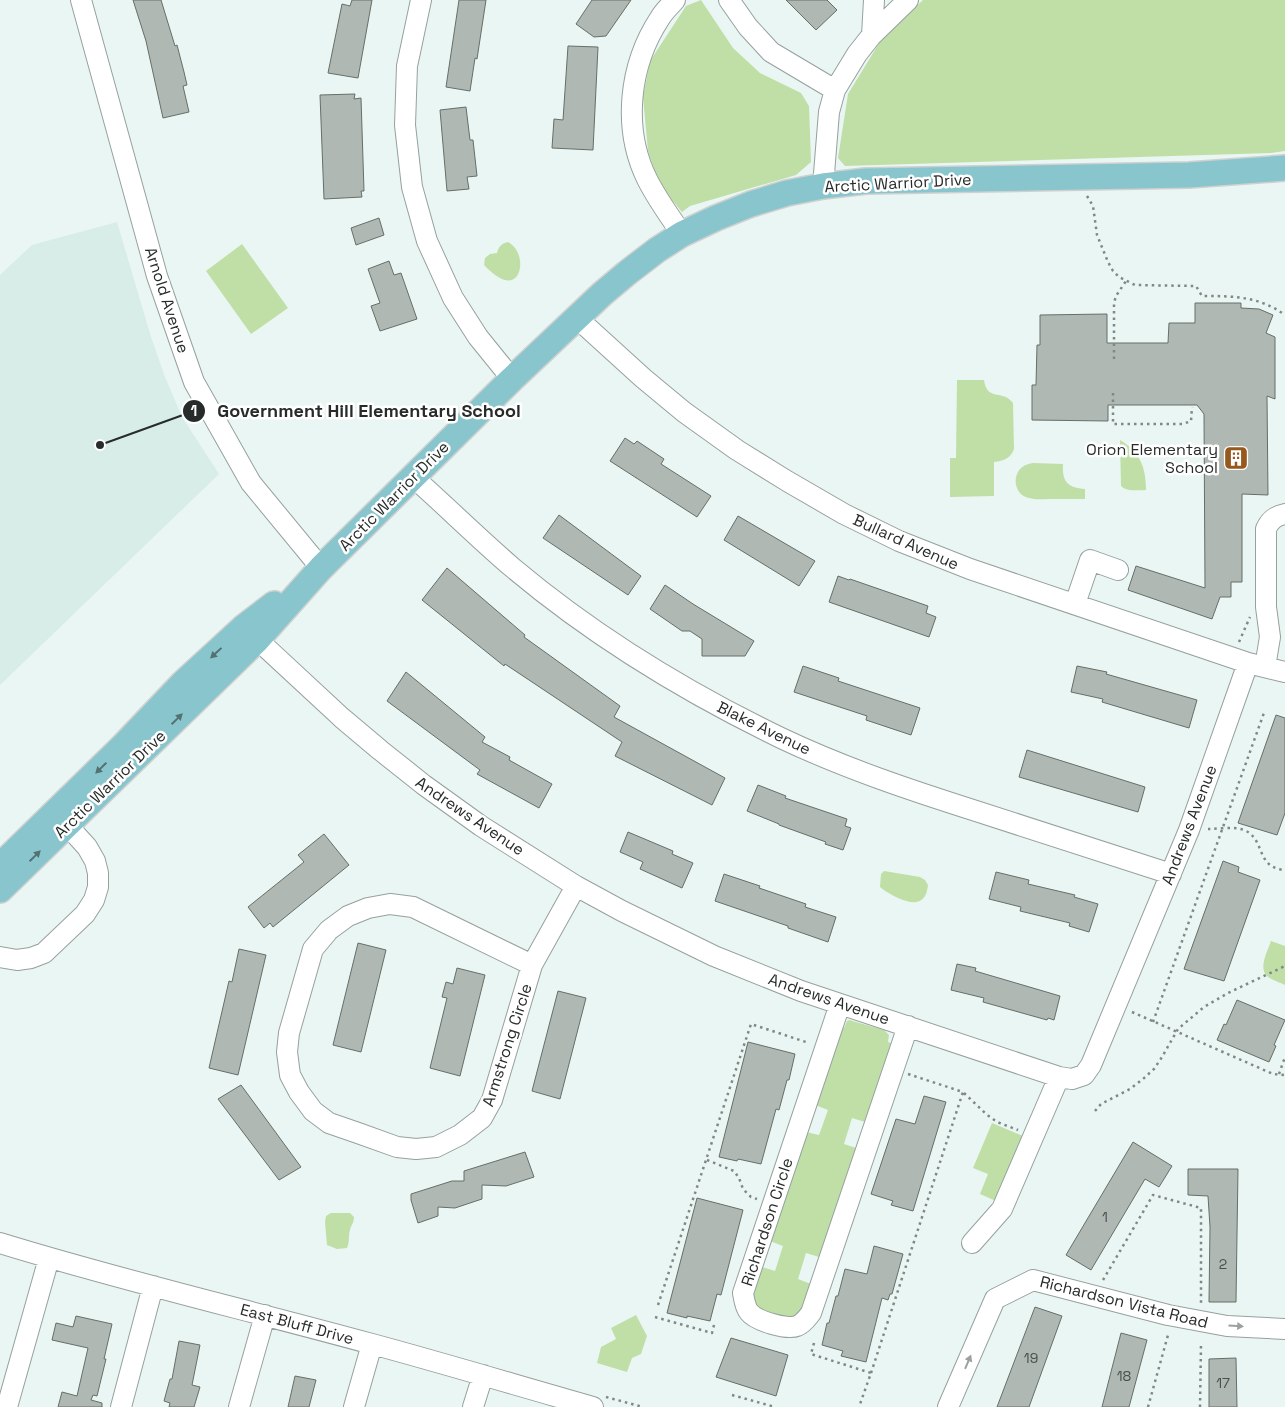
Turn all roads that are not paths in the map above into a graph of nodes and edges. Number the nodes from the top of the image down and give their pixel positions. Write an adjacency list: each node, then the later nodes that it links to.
1 (80, 0): 16 (street, Arnold Avenue)
2 (421, 0): 13 (street)
3 (675, 0): 11 (street)
4 (729, 0): 8 (street)
5 (874, 0): 7 (street)
6 (908, 0): 7 (street)
7 (872, 35): 8 (street)
8 (835, 90): 10 (street)
9 (1285, 168): 10 (main road, Arctic Warrior Drive)
10 (823, 186): 11 (main road, Arctic Warrior Drive)
11 (682, 234): 12 (main road, Arctic Warrior Drive)
12 (577, 318): 13 (main road, Arctic Warrior Drive); 18 (street, Bullard Avenue)
13 (512, 379): 14 (main road, Arctic Warrior Drive)
14 (414, 476): 16 (main road, Arctic Warrior Drive); 24 (street, Blake Avenue)
15 (1285, 514): 20 (street, Andrews Avenue)
16 (321, 568): 19 (main road, Arctic Warrior Drive)
17 (1118, 570): 18 (street)
18 (1075, 604): 20 (street, Bullard Avenue)
19 (246, 628): 22 (main road, Arctic Warrior Drive, one-way to 19); 23 (main road, Arctic Warrior Drive, one-way to 23); 25 (street, Andrews Avenue)
20 (1257, 665): 21 (street, Bullard Avenue); 24 (street, Andrews Avenue)
21 (1285, 672)
22 (67, 825): 26 (main road, Arctic Warrior Drive, one-way to 22); 27 (street)
23 (0, 866)
24 (1171, 874): 31 (street, Andrews Avenue)
25 (576, 886): 28 (street, Armstrong Circle); 29 (street, Andrews Avenue)
26 (0, 890)
27 (0, 957)
28 (532, 965): 28 (street, Armstrong Circle)
29 (840, 1004): 30 (street, Andrews Avenue); 30 (street, Richardson Circle)
30 (908, 1026): 31 (street, Andrews Avenue)
31 (1060, 1077): 33 (street)
32 (0, 1243): 34 (street, East Bluff Drive)
33 (972, 1243)
34 (49, 1258): 35 (street, East Bluff Drive); 40 (street)
35 (152, 1286): 36 (street, East Bluff Drive); 41 (street)
36 (265, 1316): 38 (street, East Bluff Drive); 42 (street)
37 (1285, 1329): 46 (street, Richardson Vista Road, one-way to 37)
38 (372, 1344): 39 (street, East Bluff Drive); 43 (street)
39 (483, 1375): 44 (street); 45 (street, East Bluff Drive)
40 (7, 1407)
41 (121, 1407)
42 (239, 1407)
43 (354, 1407)
44 (473, 1407)
45 (591, 1407)
46 (948, 1407)

